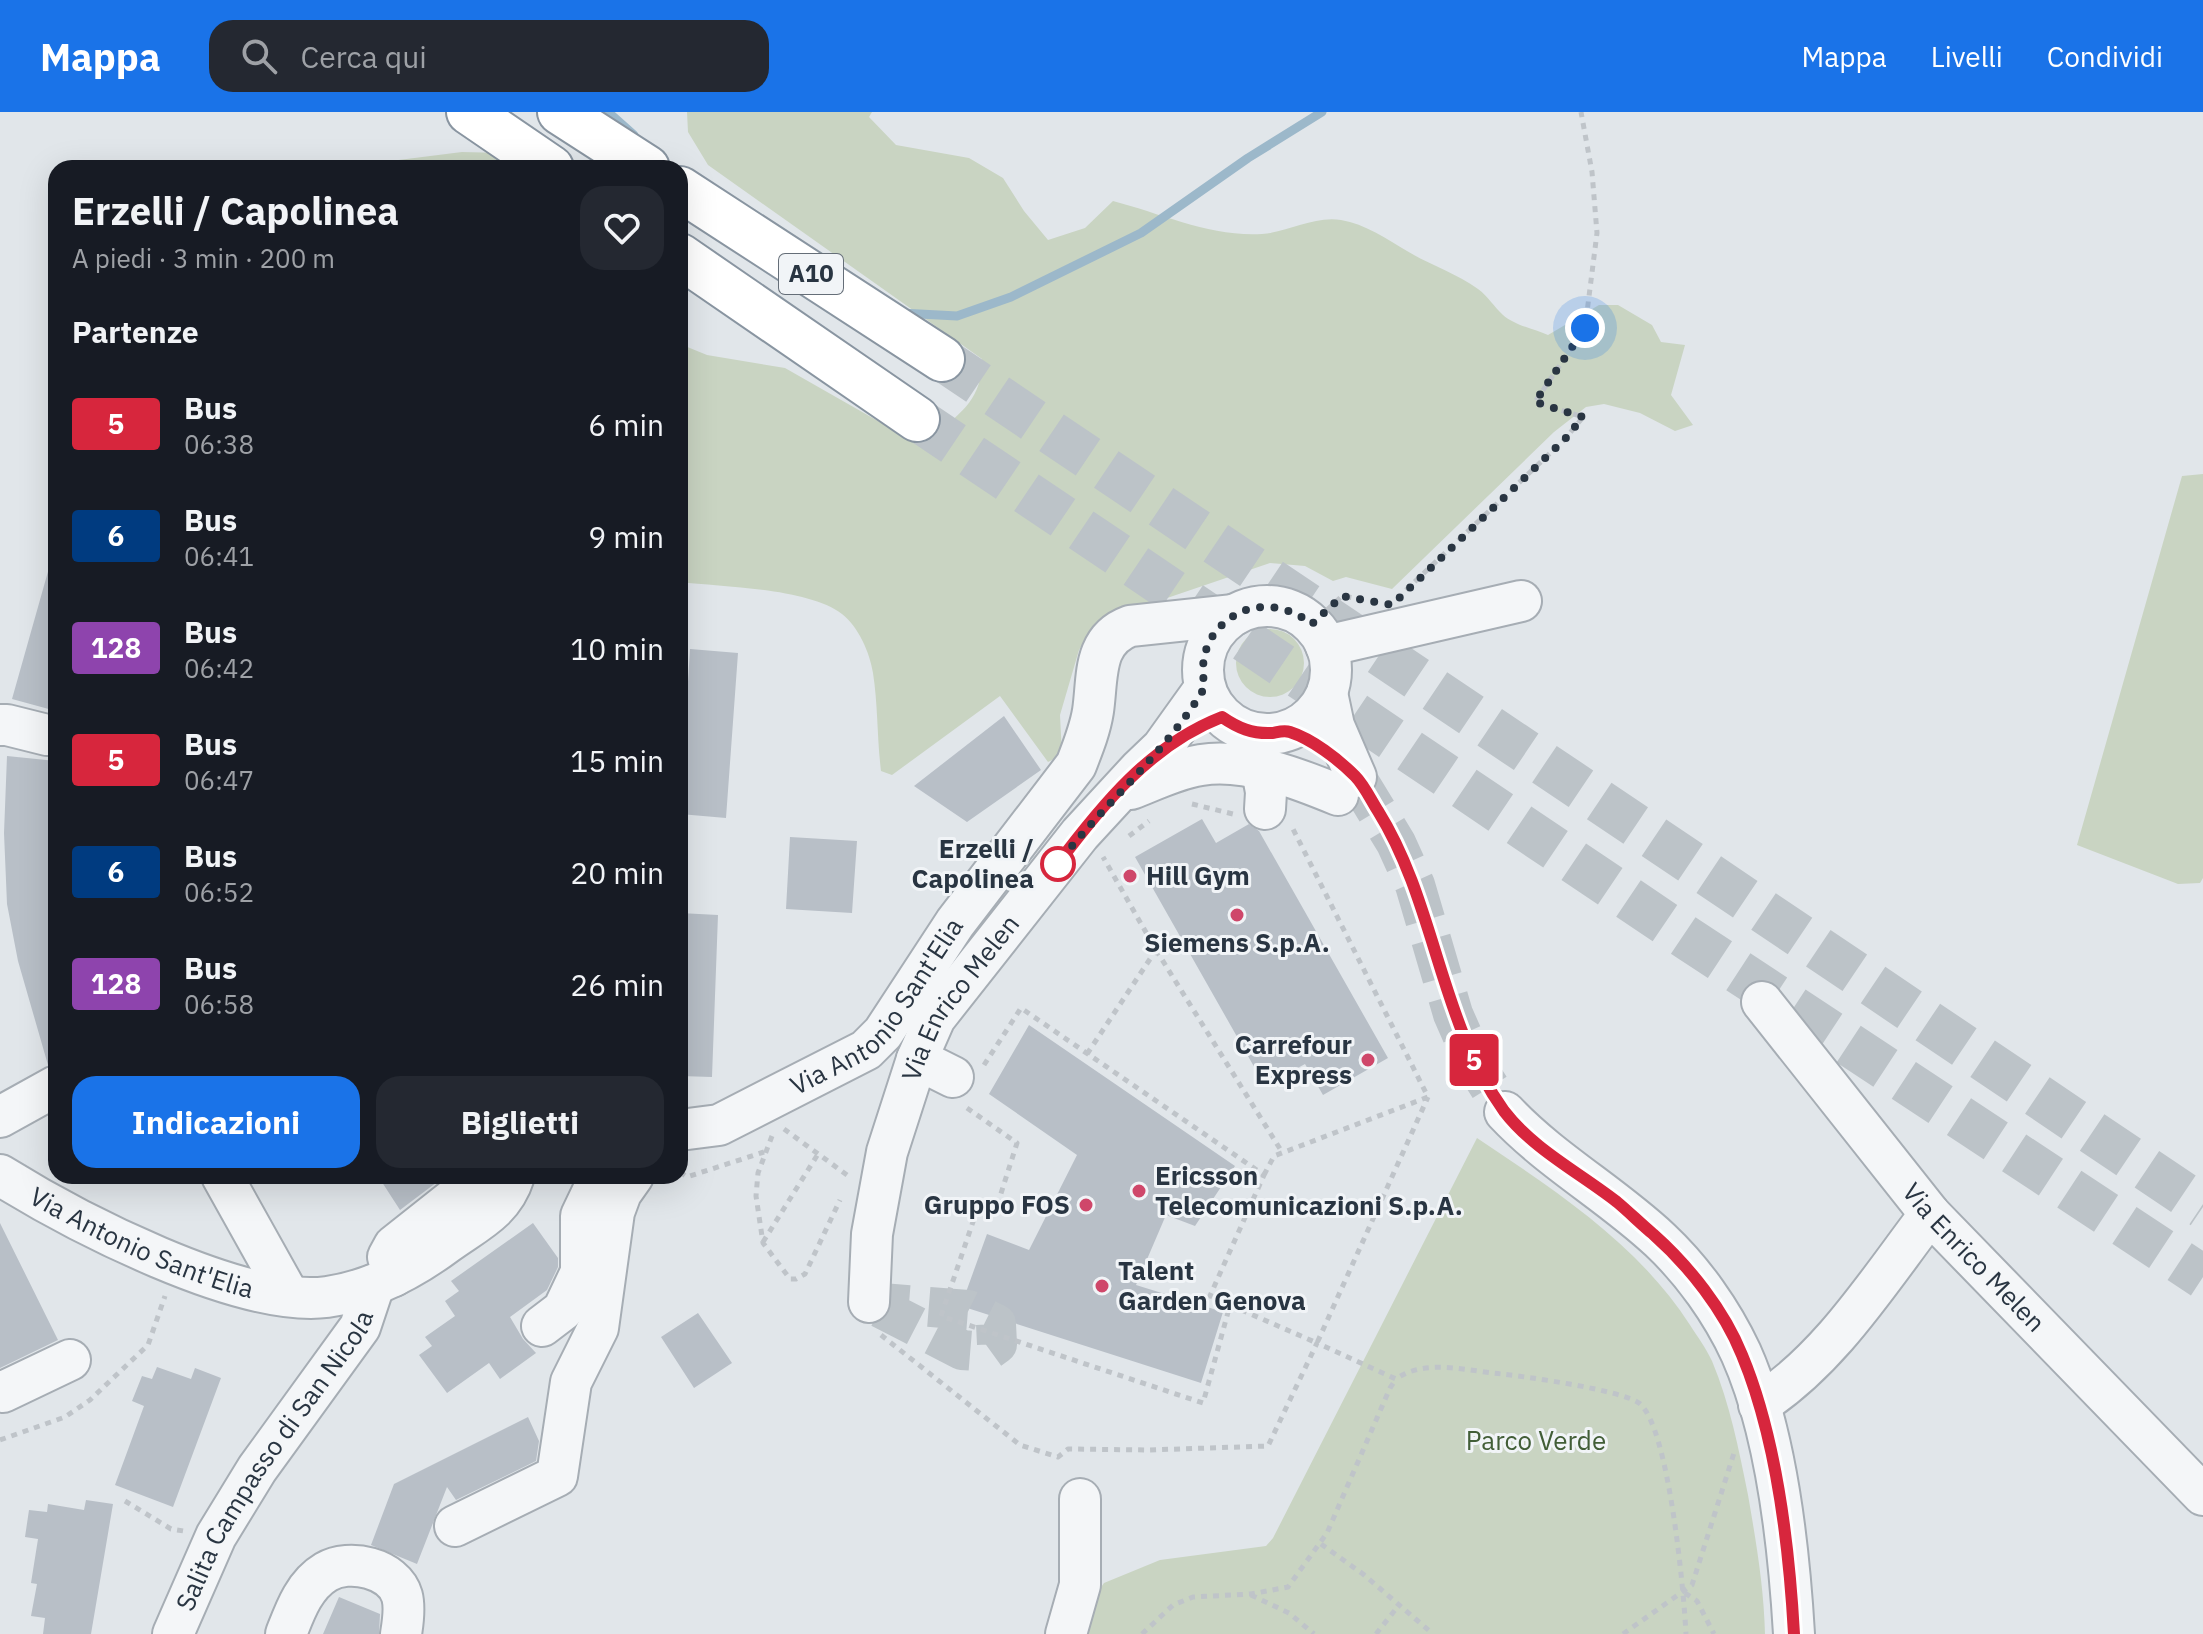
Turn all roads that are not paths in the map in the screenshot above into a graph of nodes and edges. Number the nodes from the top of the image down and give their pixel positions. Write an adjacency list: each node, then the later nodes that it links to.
1 (469, 112): 3 (highway)
2 (560, 112): 4 (highway)
3 (539, 160)
4 (635, 160)
5 (688, 194): 7 (highway, A10)
6 (688, 262): 8 (highway, A10)
7 (942, 359)
8 (917, 419)
9 (1521, 601): 12 (street)
10 (1234, 615): 11 (street, Via Antonio Sant'Elia); 12 (street); 13 (street)
11 (1146, 624): 13 (street); 24 (street, Via Antonio Sant'Elia)
12 (1319, 635): 14 (street)
13 (1206, 646): 15 (street)
14 (1327, 693): 17 (street); 17 (street)
15 (1213, 702): 17 (street); 20 (street, Via Enrico Melen)
16 (0, 725): 18 (street)
17 (1287, 731)
18 (47, 735)
19 (1262, 770): 20 (street); 21 (street); 22 (street)
20 (1116, 794): 24 (street, Via Enrico Melen)
21 (1338, 795)
22 (1264, 817)
23 (1762, 1002): 36 (street, Via Enrico Melen)
24 (894, 1047): 25 (street); 29 (street, Via Antonio Sant'Elia); 39 (street, Via Enrico Melen)
25 (965, 1082)
26 (48, 1090): 28 (street)
27 (1505, 1112): 43 (street)
28 (0, 1117)
29 (688, 1129)
30 (0, 1175): 38 (street, Via Antonio Sant'Elia)
31 (226, 1184): 38 (street, Via Antonio Sant'Elia)
32 (472, 1184): 37 (street, Salita Campasso di San Nicola)
33 (510, 1184): 37 (street, Via Antonio Sant'Elia)
34 (599, 1184): 40 (street)
35 (627, 1184): 46 (street)
36 (1930, 1214): 43 (street); 44 (street, Via Enrico Melen)
37 (384, 1280): 38 (street, Via Antonio Sant'Elia); 47 (street, Salita Campasso di San Nicola)
38 (289, 1296)
39 (869, 1302)
40 (542, 1326)
41 (70, 1360): 42 (street)
42 (0, 1391)
43 (1759, 1405): 51 (street)
44 (2203, 1495)
45 (1080, 1499): 50 (street)
46 (455, 1526)
47 (173, 1634)
48 (286, 1634): 49 (street)
49 (401, 1634)
50 (1066, 1634)
51 (1794, 1634)

